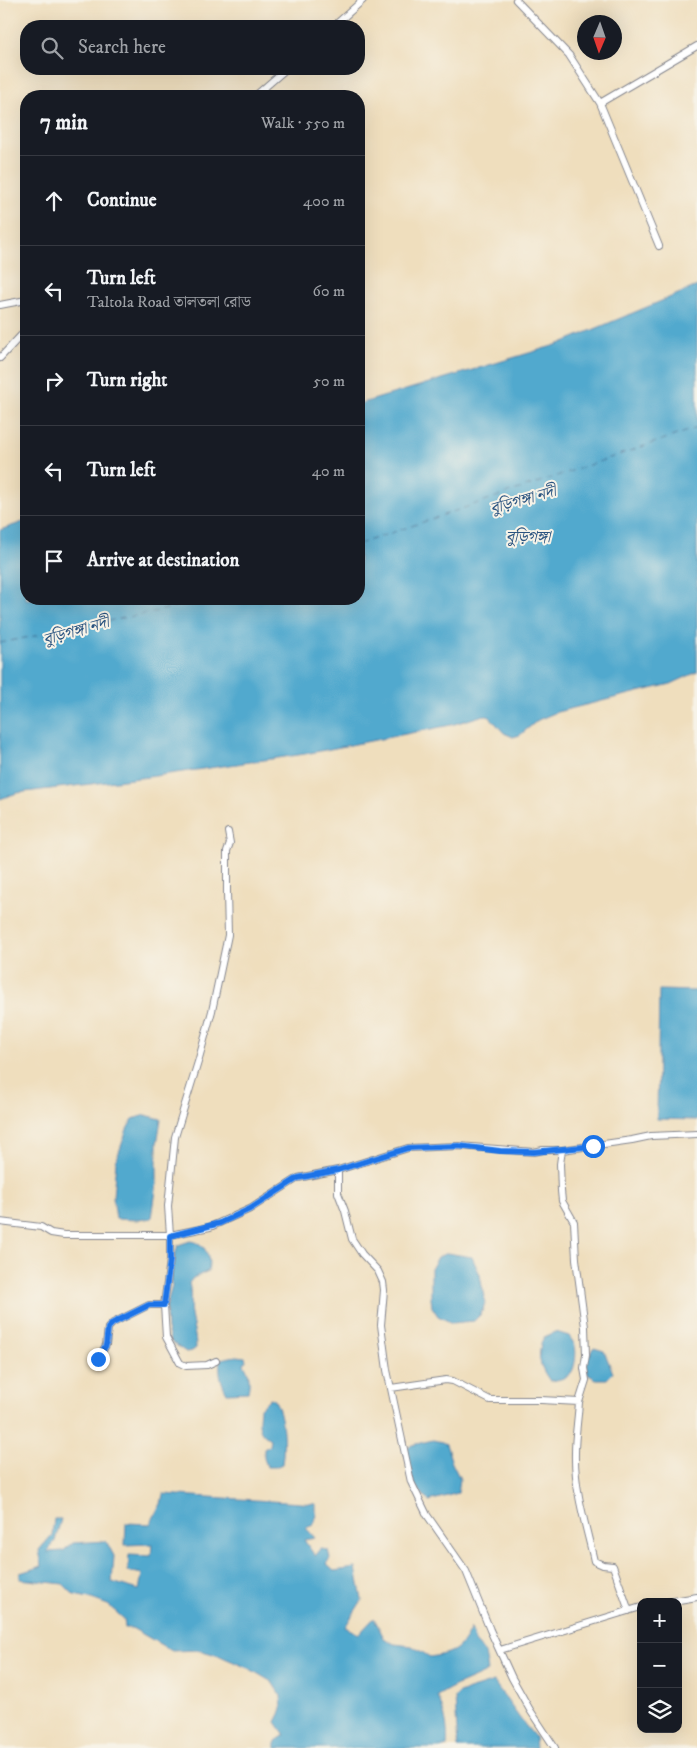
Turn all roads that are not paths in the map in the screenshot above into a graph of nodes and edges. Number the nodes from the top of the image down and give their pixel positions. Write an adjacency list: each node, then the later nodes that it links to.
1 (363, 0): 3 (street)
2 (516, 0): 7 (street)
3 (341, 20)
4 (697, 46): 7 (street)
5 (279, 75): 6 (street)
6 (262, 90)
7 (600, 103): 8 (street)
8 (659, 246)
9 (20, 301): 10 (street)
10 (0, 305)
11 (20, 336): 12 (street)
12 (0, 358)
13 (228, 832): 18 (street)
14 (697, 1134): 15 (street)
15 (562, 1150): 16 (street); 23 (street)
16 (338, 1170): 18 (street); 22 (street)
17 (0, 1222): 18 (street)
18 (170, 1236): 19 (street)
19 (164, 1305): 20 (street); 21 (street)
20 (98, 1359)
21 (216, 1361)
22 (390, 1388): 23 (street); 28 (street)
23 (579, 1402): 27 (street)
24 (697, 1597): 25 (street)
25 (682, 1600)
26 (637, 1608): 27 (street)
27 (629, 1611): 28 (street)
28 (500, 1650): 29 (street)
29 (556, 1748)

